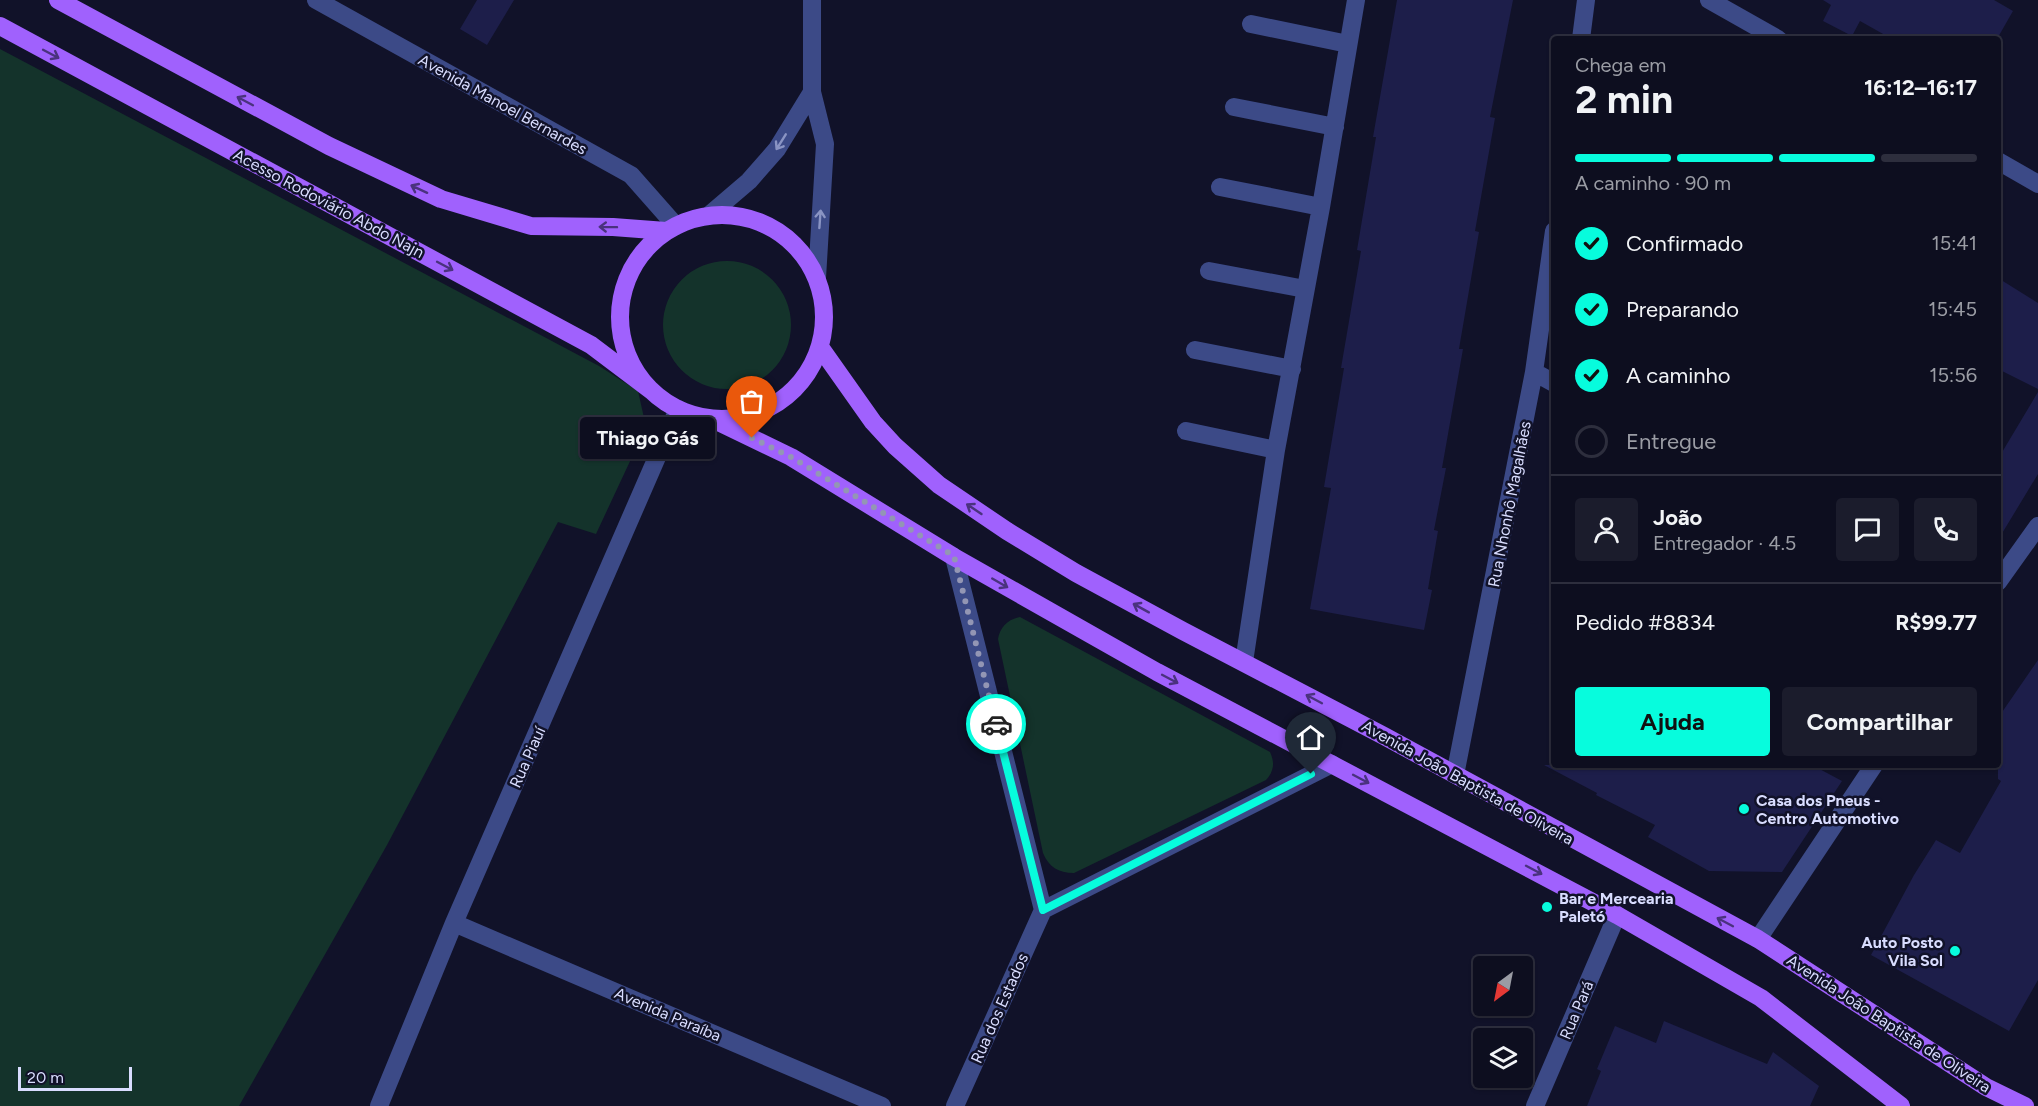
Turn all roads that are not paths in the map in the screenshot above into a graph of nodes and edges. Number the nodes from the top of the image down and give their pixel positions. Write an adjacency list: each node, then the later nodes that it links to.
1 (58, 0): 20 (main road, one-way to 1)
2 (316, 0): 20 (street, Avenida Manoel Bernardes)
3 (812, 0): 12 (street)
4 (1356, 0): 11 (street)
5 (1586, 0): 9 (street)
6 (1708, 0): 10 (street)
7 (1251, 24): 11 (street)
8 (0, 26): 30 (main road, Acesso Rodoviário Abdo Najn, one-way to 30)
9 (1581, 36)
10 (1774, 36)
11 (1348, 44): 14 (street)
12 (812, 92): 19 (street, one-way to 19); 23 (street, one-way to 12)
13 (1234, 107): 14 (street)
14 (1335, 127): 18 (street)
15 (2001, 163): 16 (street)
16 (2038, 184)
17 (1220, 187): 18 (street)
18 (1321, 207): 24 (street)
19 (708, 216): 20 (main road); 23 (main road)
20 (671, 228): 30 (main road)
21 (1551, 252): 28 (street, Rua Nhonhô Magalhães)
22 (1209, 271): 24 (street)
23 (816, 278): 25 (main road)
24 (1305, 289): 27 (street)
25 (820, 347): 32 (main road); 38 (main road, Avenida João Baptista de Oliveira, one-way to 25)
26 (1195, 350): 27 (street)
27 (1292, 369): 34 (street)
28 (1534, 372): 29 (street); 41 (street, Rua Nhonhô Magalhães)
29 (1551, 381)
30 (652, 391): 31 (main road)
31 (678, 409): 32 (main road); 44 (street, Rua Piauí)
32 (712, 419): 36 (main road)
33 (1186, 430): 34 (street)
34 (1276, 450): 38 (street)
35 (2038, 526): 37 (street)
36 (954, 556): 39 (main road, one-way to 39); 42 (street)
37 (2001, 578)
38 (1244, 663): 41 (main road, Avenida João Baptista de Oliveira, one-way to 38)
39 (1332, 764): 42 (street); 43 (main road, one-way to 43)
40 (1872, 768): 45 (street)
41 (1455, 775): 45 (main road, Avenida João Baptista de Oliveira, one-way to 41)
42 (1043, 910): 48 (street, Rua dos Estados)
43 (1617, 915): 49 (street, Rua Pará); 50 (main road)
44 (454, 923): 46 (street, Rua Piauí); 47 (street, Avenida Paraíba)
45 (1758, 939): 51 (main road, Avenida João Baptista de Oliveira)
46 (379, 1106)
47 (882, 1106)
48 (955, 1106)
49 (1535, 1106)
50 (1901, 1106)
51 (2025, 1106)

